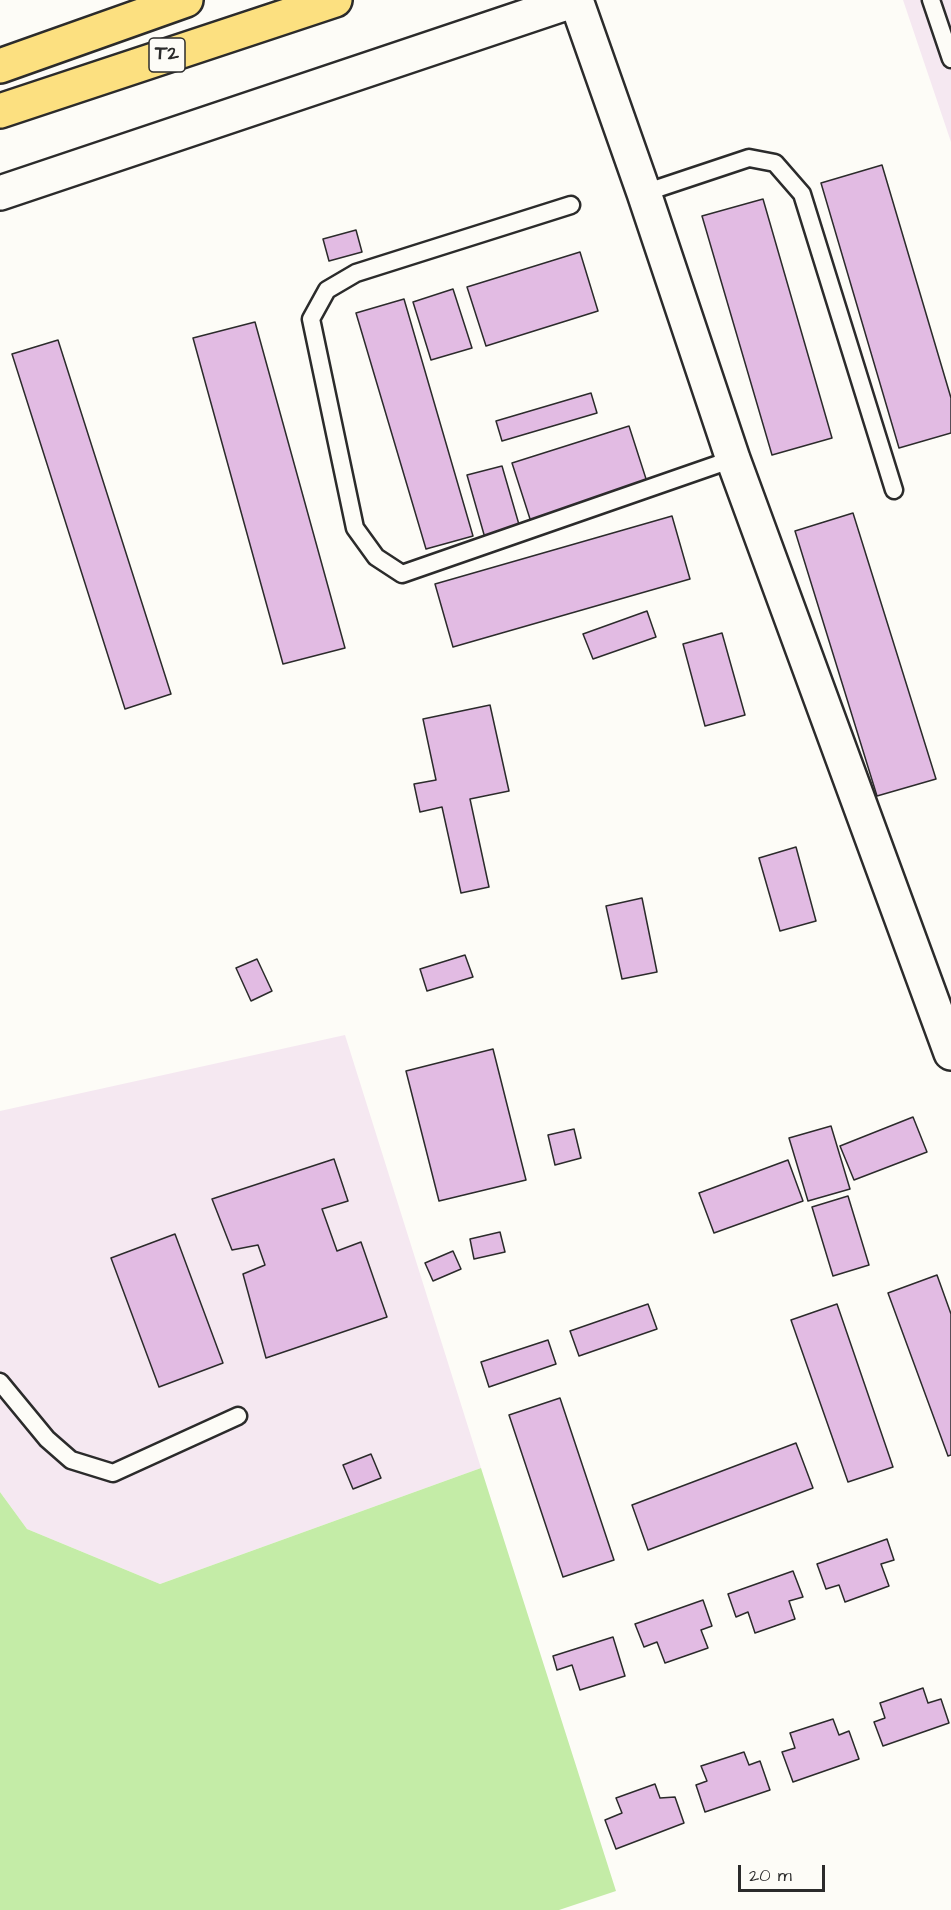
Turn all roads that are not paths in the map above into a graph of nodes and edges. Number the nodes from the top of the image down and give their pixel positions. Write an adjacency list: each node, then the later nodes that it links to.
1 (186, 0): 6 (main road, T2)
2 (335, 0): 7 (main road, T2)
3 (575, 0): 8 (street); 9 (street)
4 (931, 0): 5 (lane)
5 (951, 59)
6 (0, 66)
7 (0, 111)
8 (0, 193)
9 (644, 193): 11 (street); 12 (lane)
10 (571, 206): 11 (lane)
11 (733, 459): 13 (street)
12 (894, 490)
13 (951, 1053)
14 (0, 1382): 15 (lane)
15 (238, 1416)

